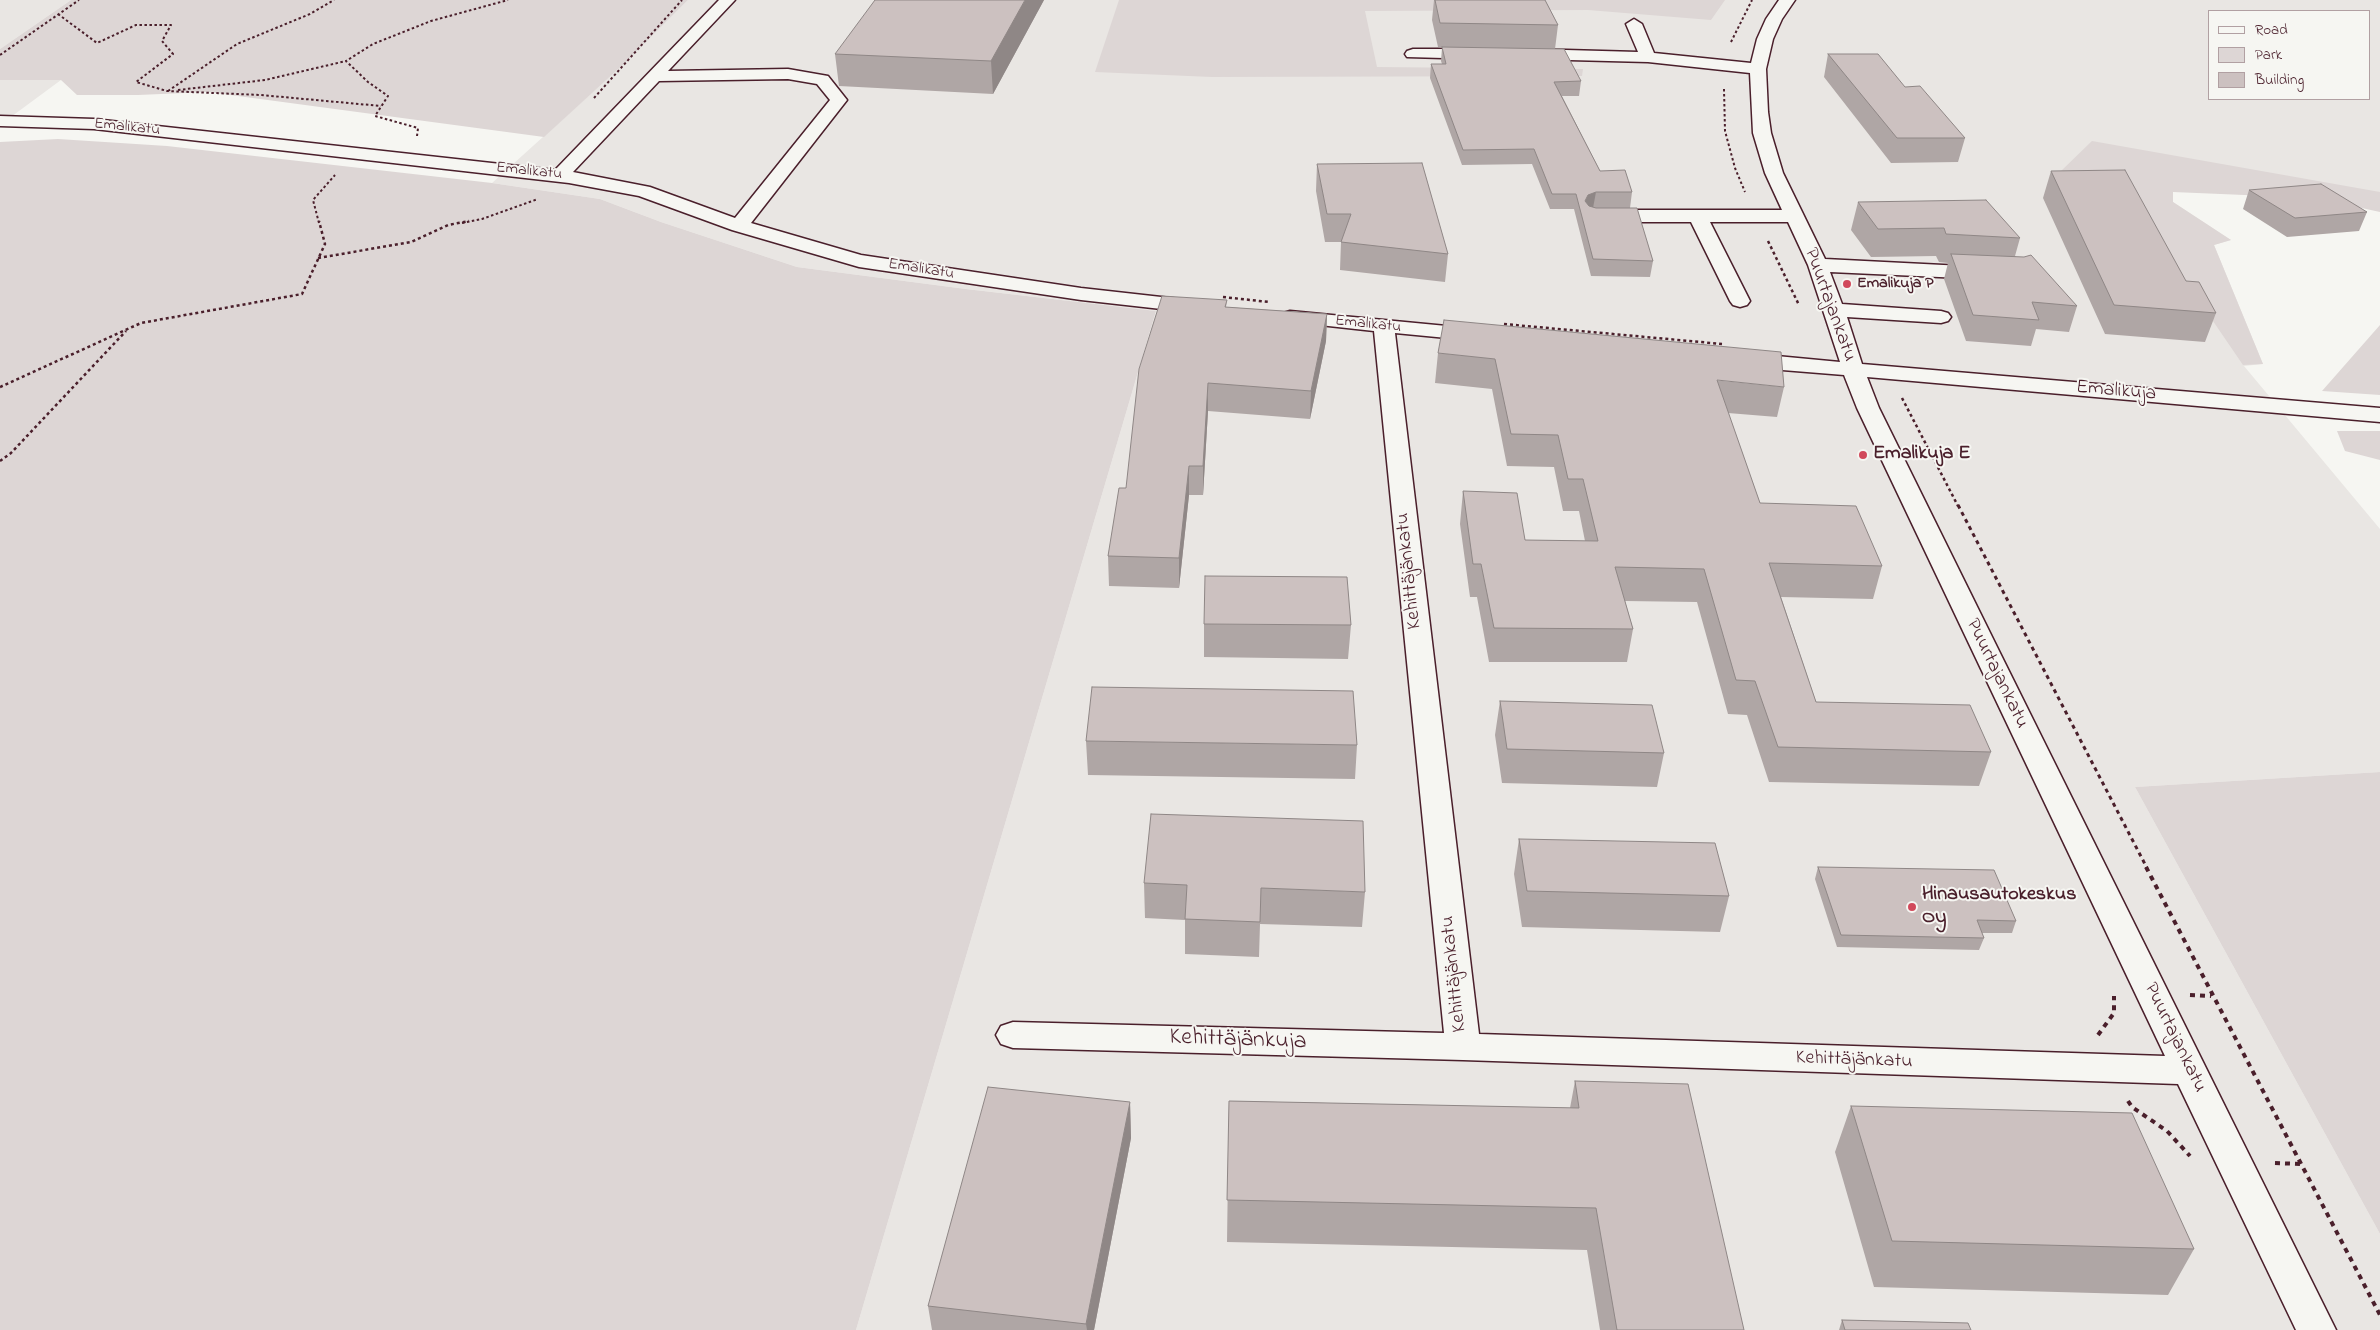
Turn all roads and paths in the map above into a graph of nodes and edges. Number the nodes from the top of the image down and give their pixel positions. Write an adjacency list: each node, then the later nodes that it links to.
1 (79, 0): 7 (path)
2 (334, 0): 17 (path)
3 (508, 0): 14 (path)
4 (682, 0): 18 (path)
5 (727, 0): 16 (street)
6 (1787, 0): 15 (street, Puurtajankatu)
7 (58, 14): 12 (path); 17 (path)
8 (1634, 24): 13 (street)
9 (1413, 54): 10 (street)
10 (1499, 54)
11 (1518, 54): 13 (street)
12 (0, 55)
13 (1648, 57): 15 (street)
14 (346, 61): 17 (path); 19 (path)
15 (1758, 69): 26 (street, Puurtajankatu)
16 (656, 76): 23 (street); 27 (street)
17 (167, 92): 19 (path)
18 (594, 98)
19 (381, 106): 21 (path)
20 (0, 120): 22 (street, Emalikatu)
21 (417, 142)
22 (354, 154): 23 (street, Emalikatu); 28 (path)
23 (565, 176): 27 (street, Emalikatu); 28 (path)
24 (1594, 216): 25 (street)
25 (1698, 216): 26 (street); 31 (street)
26 (1796, 216): 29 (street, Puurtajankatu)
27 (739, 226): 32 (street, Emalikatu)
28 (318, 258): 37 (path)
29 (1818, 266): 30 (street); 34 (street, Puurtajankatu)
30 (1998, 273)
31 (1740, 301)
32 (1217, 303): 33 (path)
33 (1274, 309): 36 (street, Emalikatu)
34 (1834, 310): 35 (street); 40 (street, Puurtajankatu)
35 (1941, 317)
36 (1384, 326): 38 (street, Emalikatu); 46 (street, Kehittäjänkatu)
37 (128, 329): 42 (path); 44 (path)
38 (1494, 330): 39 (path)
39 (1730, 352): 40 (street)
40 (1853, 370): 41 (street, Emalikuja); 47 (street, Puurtajankatu)
41 (1888, 373): 43 (street, Emalikuja); 48 (path)
42 (0, 387)
43 (2380, 416)
44 (0, 461)
45 (1012, 1035): 46 (street, Kehittäjänkuja)
46 (1463, 1047): 47 (street, Kehittäjänkatu)
47 (2190, 1071): 49 (street, Puurtajankatu)
48 (2380, 1315)
49 (2316, 1330)

